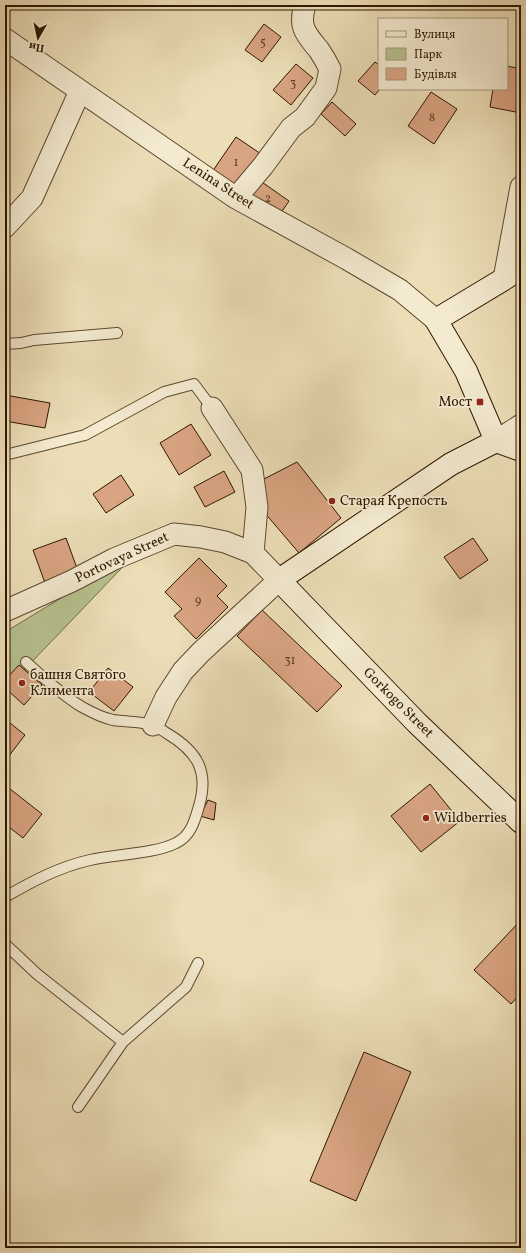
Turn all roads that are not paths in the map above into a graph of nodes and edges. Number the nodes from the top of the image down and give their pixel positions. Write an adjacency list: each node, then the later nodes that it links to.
1 (305, 5): 5 (street)
2 (5, 39): 3 (street, Lenina Street)
3 (80, 91): 5 (street, Lenina Street); 6 (street)
4 (521, 187): 7 (street)
5 (236, 198): 8 (street, Lenina Street)
6 (5, 227)
7 (513, 273): 8 (main road)
8 (436, 320): 13 (main road)
9 (117, 333): 10 (lane)
10 (5, 344)
11 (212, 408): 15 (lane); 16 (street)
12 (521, 425): 13 (street)
13 (496, 441): 14 (main road); 17 (main road)
14 (521, 450)
15 (5, 454)
16 (253, 553): 17 (street, Portovaya Street); 18 (street, Portovaya Street)
17 (279, 580): 20 (street); 21 (main road, Gorkogo Street)
18 (5, 611)
19 (26, 662): 20 (lane)
20 (153, 725): 22 (lane)
21 (521, 822)
22 (5, 897)
23 (5, 944): 25 (lane)
24 (198, 963): 25 (lane)
25 (123, 1042): 26 (lane)
26 (78, 1107)

